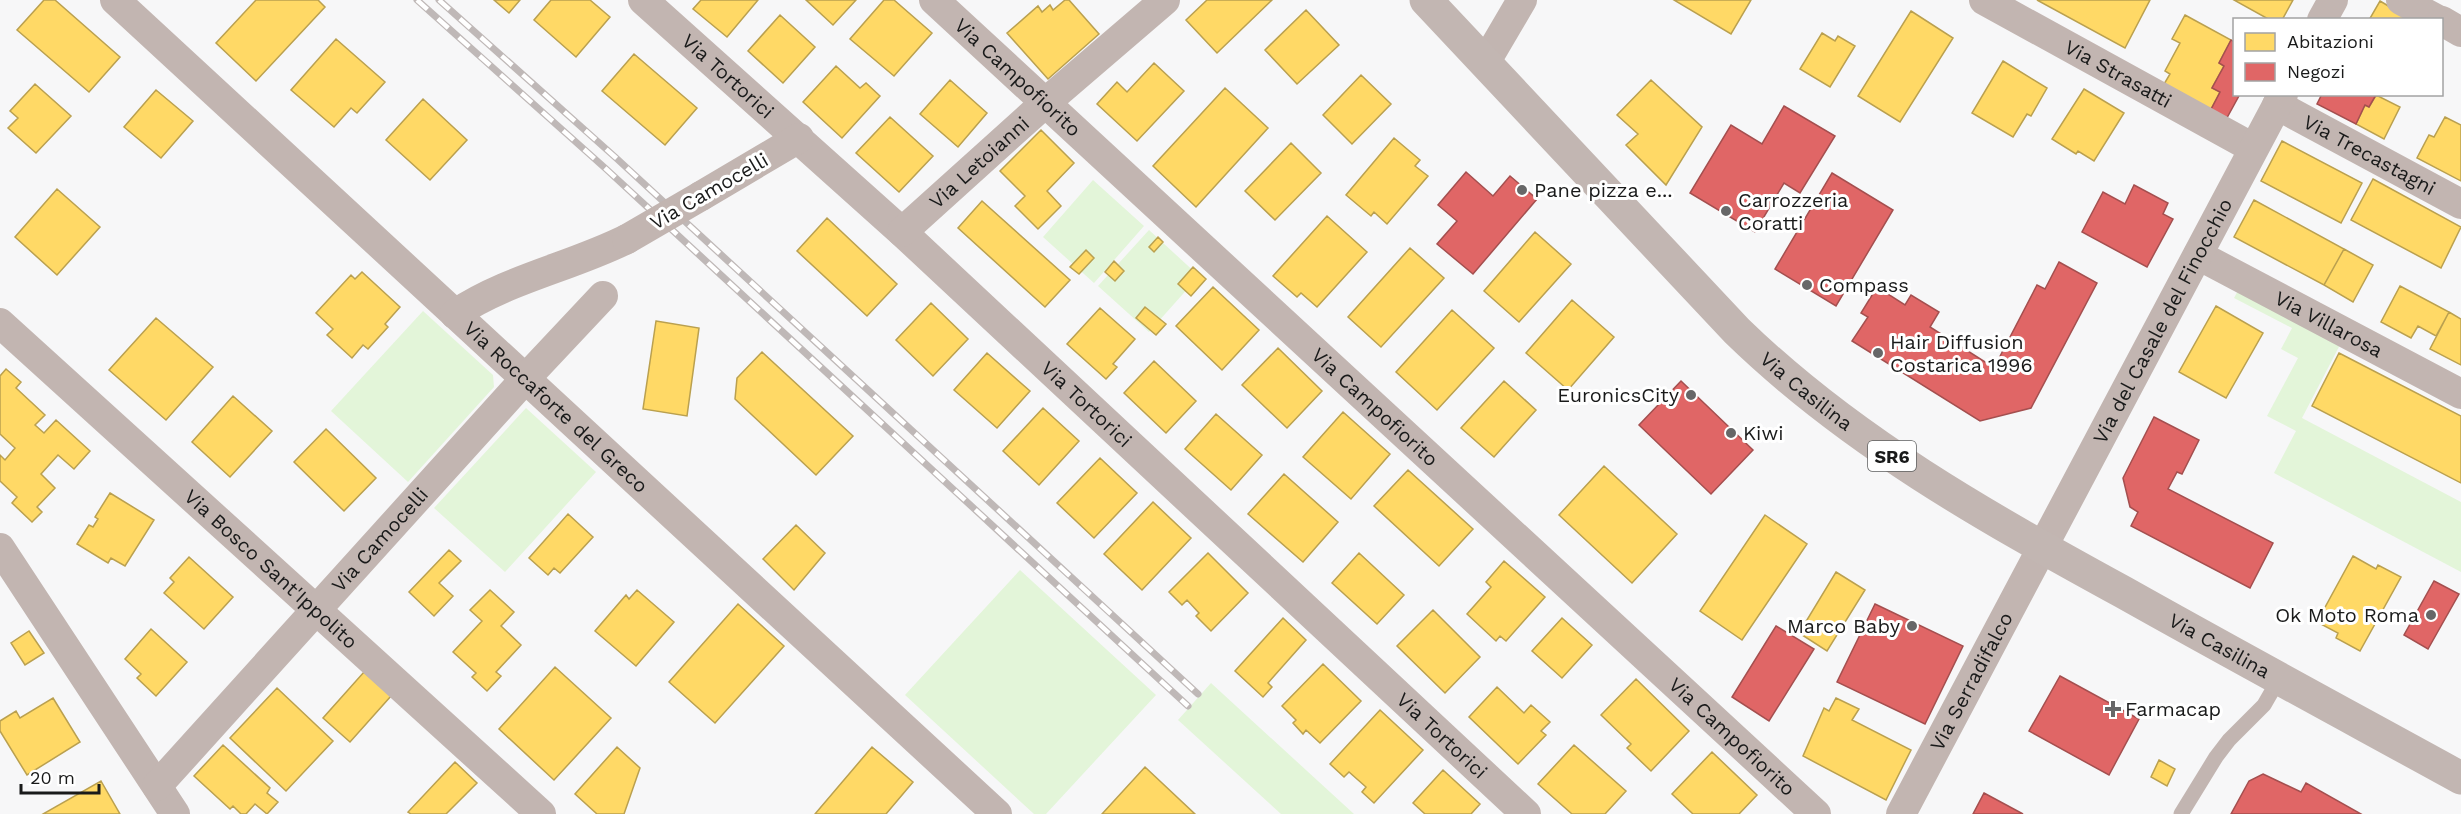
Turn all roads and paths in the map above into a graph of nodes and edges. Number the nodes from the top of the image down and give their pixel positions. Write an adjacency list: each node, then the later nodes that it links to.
1 (115, 0): 23 (street, Via Roccaforte del Greco)
2 (643, 0): 17 (street, Via Tortorici)
3 (934, 0): 16 (street, Via Campofiorito)
4 (1165, 0): 16 (street, Via Letoianni)
5 (1426, 0): 14 (main road, Via Casilina / SR6)
6 (1522, 0): 14 (street)
7 (1984, 0): 18 (street, Via Strasatti)
8 (2333, 0): 10 (street)
9 (2401, 0): 11 (street)
10 (2323, 18)
11 (2436, 18)
12 (2443, 22): 13 (street)
13 (2461, 32)
14 (1485, 63): 28 (main road, Via Casilina / SR6)
15 (2280, 100): 18 (street, Via del Casale del Finocchio); 19 (street, Via Trecastagni)
16 (1045, 103): 20 (street, Via Letoianni); 37 (street, Via Campofiorito)
17 (799, 138): 20 (street, Via Tortorici); 23 (street, Via Camocelli, bridge)
18 (2253, 148): 21 (street, Via del Casale del Finocchio)
19 (2461, 204)
20 (902, 232): 36 (street, Via Tortorici)
21 (2198, 255): 26 (street, Via Villarosa); 28 (street, Via del Casale del Finocchio)
22 (603, 296): 25 (street, Via Camocelli)
23 (455, 314): 25 (street, Via Roccaforte del Greco)
24 (0, 323): 29 (street, Via Bosco Sant'Ippolito)
25 (525, 379): 29 (street, Via Camocelli); 35 (street, Via Roccaforte del Greco)
26 (2461, 394)
27 (0, 548): 32 (street)
28 (2042, 548): 30 (main road, Via Casilina / SR6); 38 (street, Via Serradifalco)
29 (317, 609): 32 (street, Via Camocelli); 34 (street, Via Bosco Sant'Ippolito)
30 (2279, 679): 31 (main road, Via Casilina / SR6); 39 (lane)
31 (2461, 778)
32 (157, 786): 33 (street)
33 (175, 814)
34 (541, 814)
35 (997, 814)
36 (1526, 814)
37 (1816, 814)
38 (1901, 814)
39 (2181, 814)

